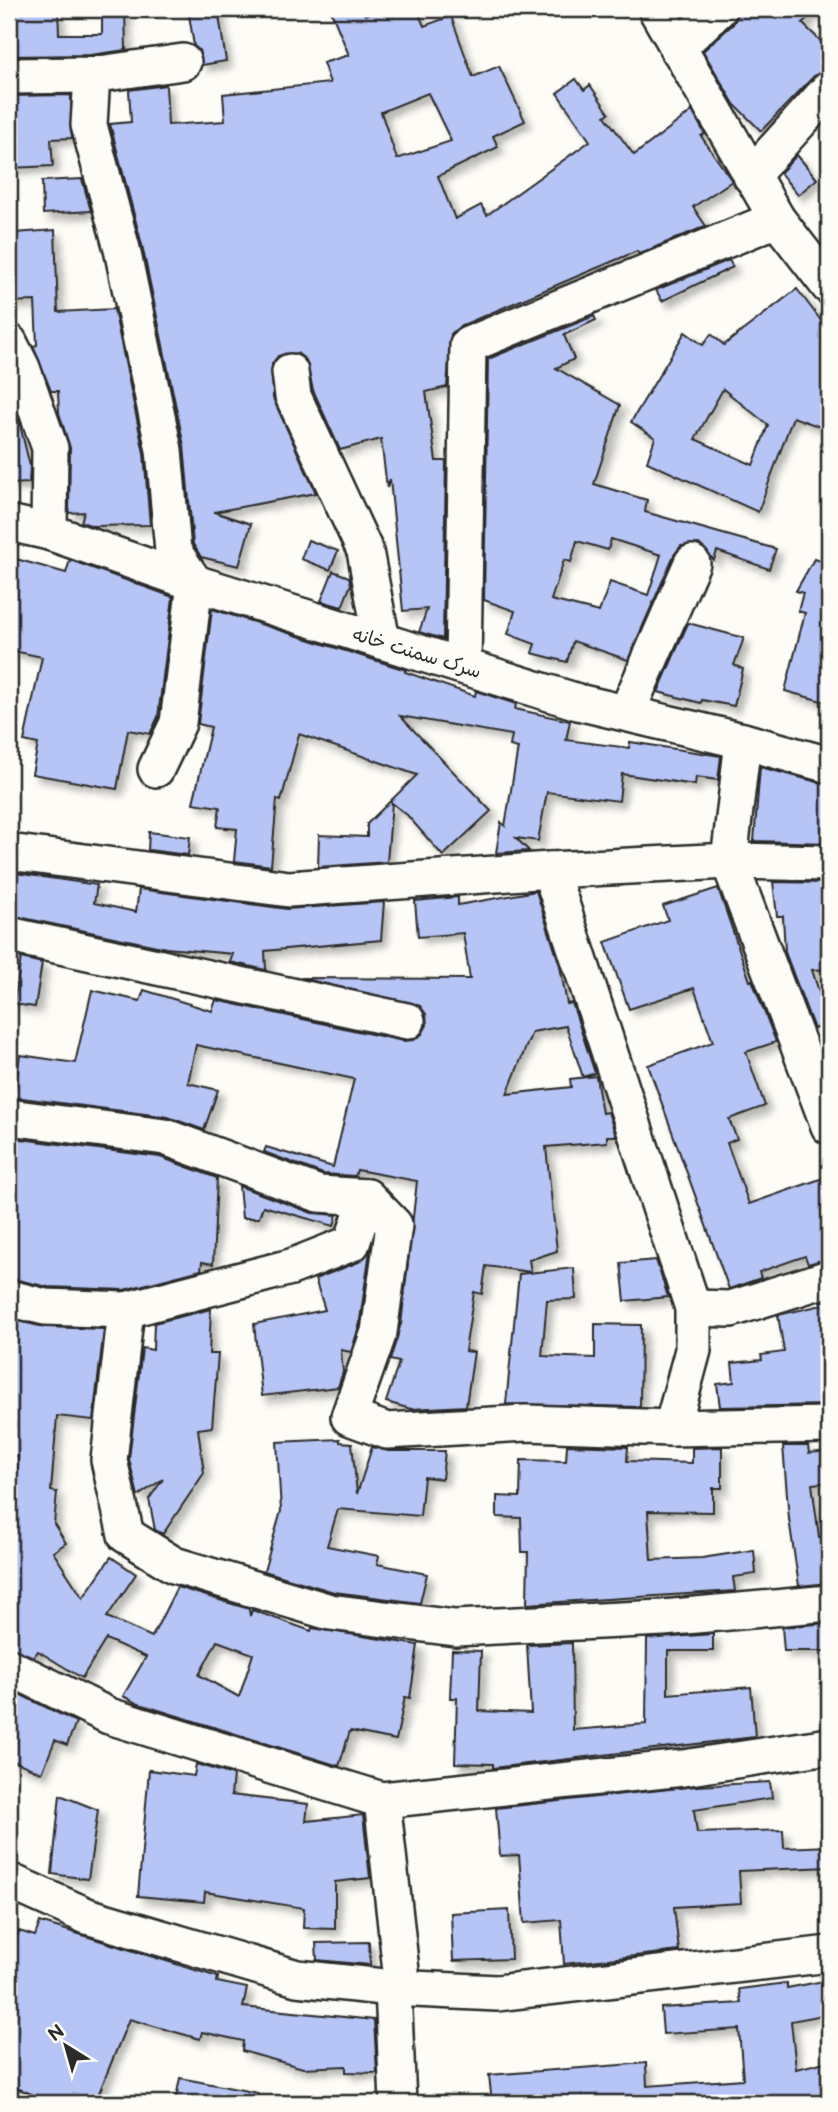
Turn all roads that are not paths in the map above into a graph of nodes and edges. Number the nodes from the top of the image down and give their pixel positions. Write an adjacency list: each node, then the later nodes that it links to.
1 (656, 9): 3 (street)
2 (719, 9): 3 (street)
3 (677, 48): 8 (street)
4 (183, 62): 5 (street)
5 (92, 75): 6 (street); 16 (street)
6 (9, 76)
7 (829, 89): 8 (street)
8 (751, 176): 9 (street)
9 (777, 219): 10 (street); 18 (street)
10 (829, 286)
11 (9, 342): 14 (street)
12 (290, 372): 17 (street)
13 (9, 523): 14 (street, سرک سمنت خانه)
14 (48, 532): 16 (street, سرک سمنت خانه)
15 (692, 563): 19 (street)
16 (195, 583): 17 (street, سرک سمنت خانه); 22 (street)
17 (382, 641): 18 (street, سرک سمنت خانه)
18 (463, 666): 19 (street, سرک سمنت خانه)
19 (627, 712): 20 (street, سرک سمنت خانه)
20 (743, 741): 21 (street, سرک سمنت خانه); 24 (street)
21 (829, 765)
22 (156, 769)
23 (9, 852): 26 (street)
24 (729, 861): 25 (street); 26 (street); 30 (street)
25 (829, 863)
26 (550, 870): 34 (street)
27 (9, 935): 28 (street)
28 (407, 1021)
29 (9, 1117): 31 (street)
30 (829, 1126)
31 (368, 1197): 35 (street); 37 (street)
32 (829, 1278): 34 (street)
33 (9, 1298): 35 (street)
34 (693, 1308): 37 (street)
35 (126, 1310): 38 (street)
36 (829, 1425): 37 (street)
37 (672, 1428)
38 (829, 1603)
39 (9, 1667): 41 (street)
40 (829, 1746): 41 (street)
41 (382, 1800): 44 (street)
42 (9, 1881): 44 (street)
43 (829, 1954): 44 (street)
44 (398, 1989): 45 (street)
45 (398, 2103)

